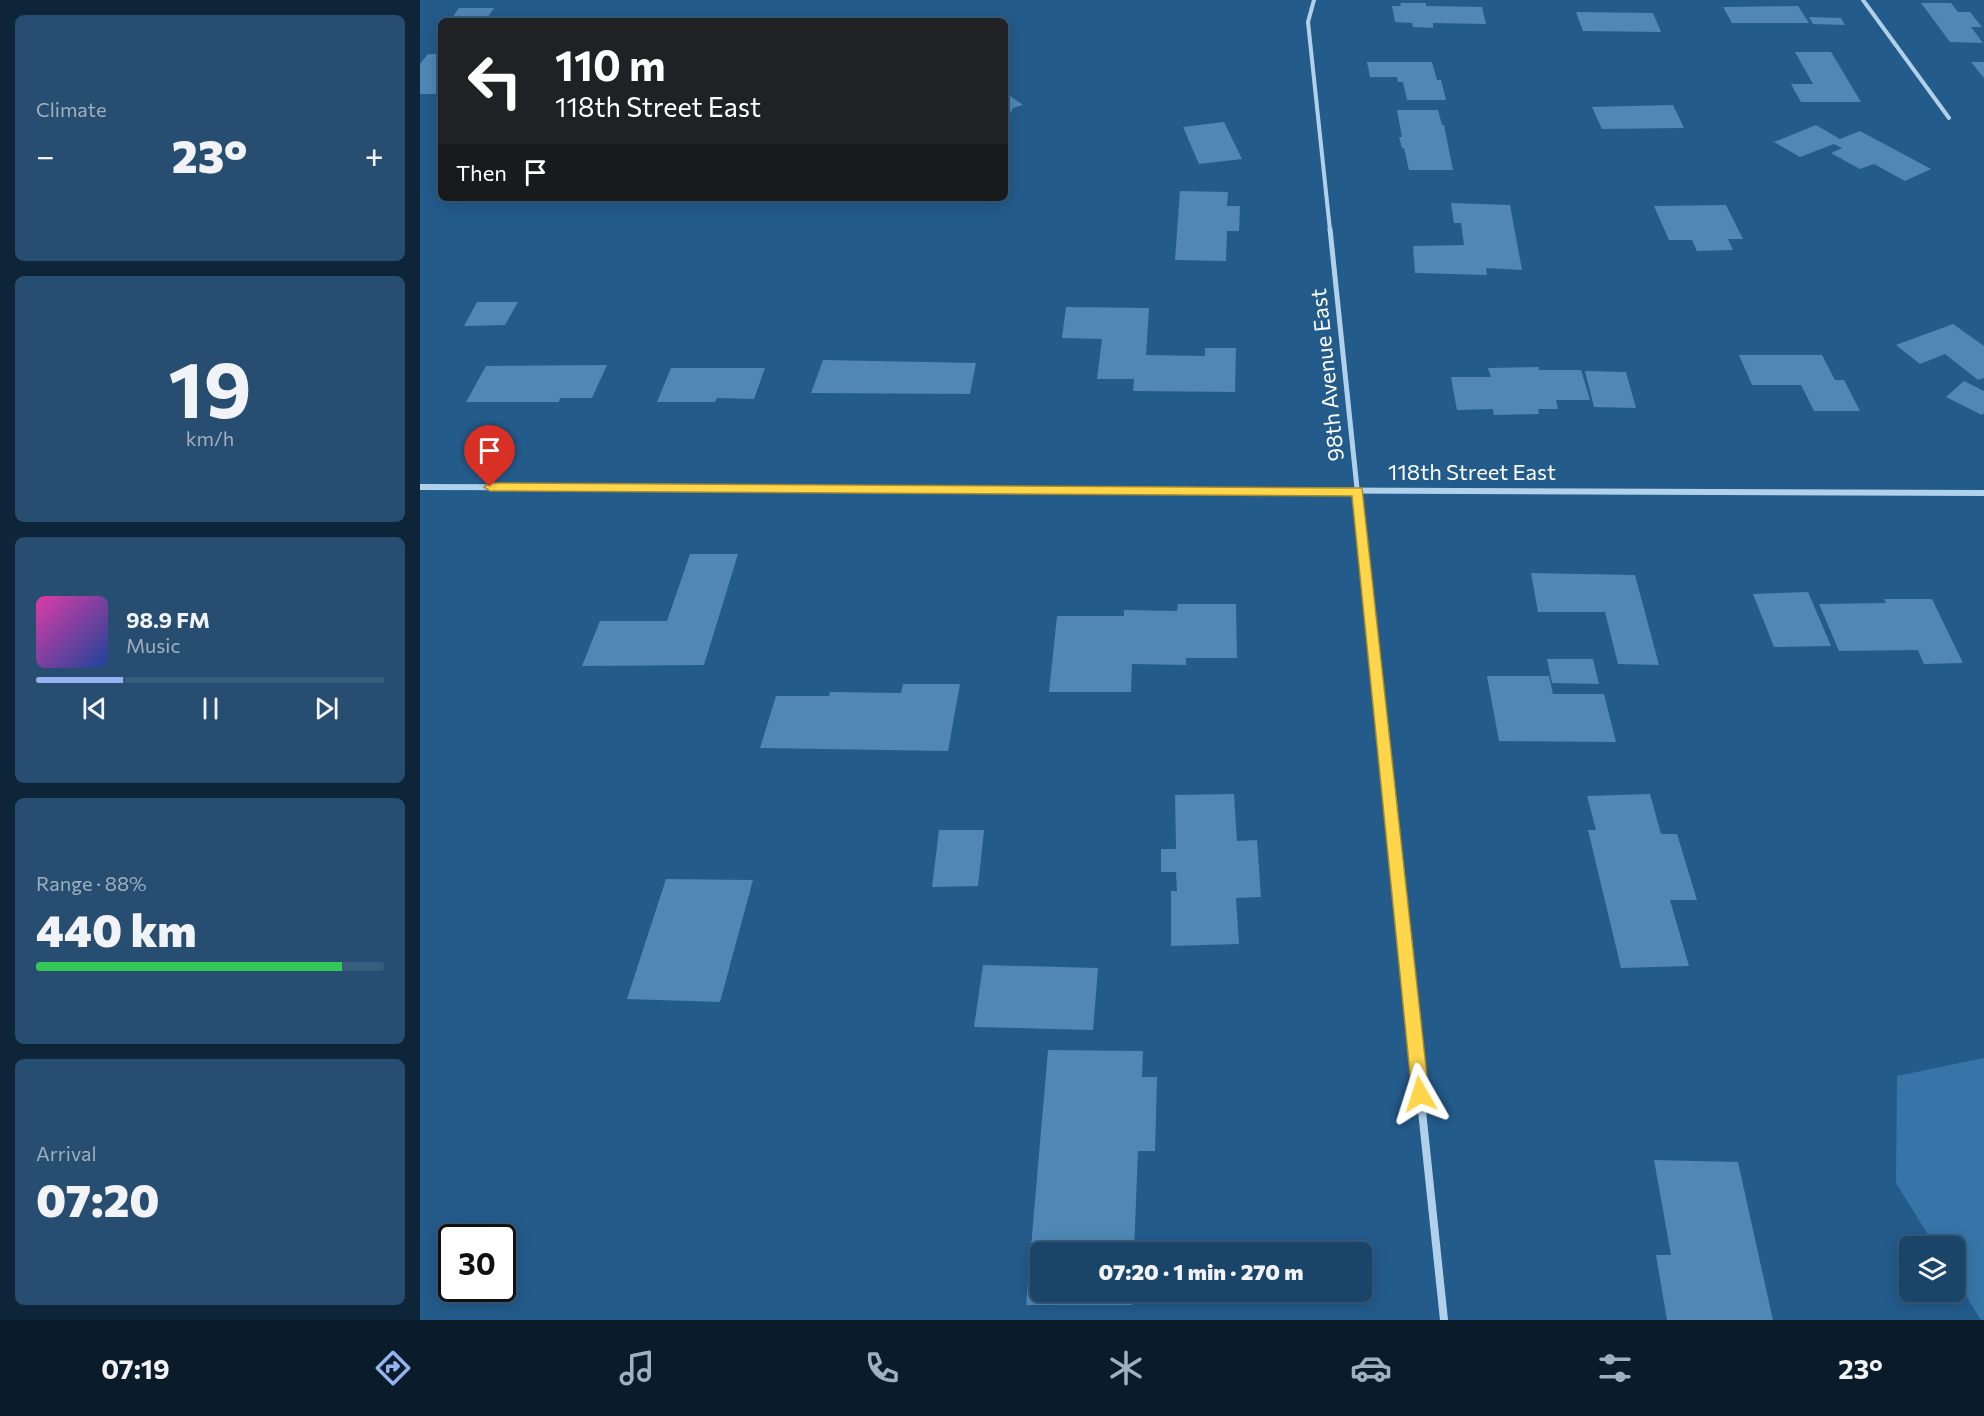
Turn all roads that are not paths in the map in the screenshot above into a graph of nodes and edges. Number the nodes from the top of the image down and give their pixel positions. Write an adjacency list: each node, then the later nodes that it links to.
1 (1314, 0): 5 (street, 98th Avenue East)
2 (1863, 0): 3 (street)
3 (1948, 118)
4 (420, 487): 5 (street, 118th Street East)
5 (1358, 491): 6 (street, 118th Street East); 7 (street, 98th Avenue East)
6 (1984, 493)
7 (1444, 1320)

